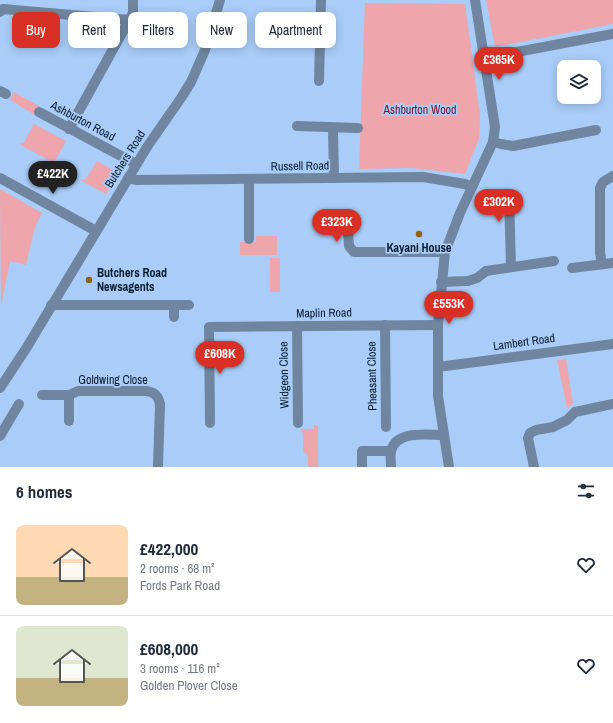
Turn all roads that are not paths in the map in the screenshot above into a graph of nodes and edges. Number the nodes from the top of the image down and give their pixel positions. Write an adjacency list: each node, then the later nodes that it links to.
1 (133, 0): 7 (street)
2 (220, 0): 22 (street, Butchers Road)
3 (321, 0): 8 (street)
4 (475, 0): 13 (street)
5 (20, 5): 6 (street); 9 (street)
6 (0, 12)
7 (132, 12)
8 (321, 12)
9 (128, 20)
10 (128, 22): 19 (street)
11 (613, 34): 13 (street)
12 (320, 48): 14 (street)
13 (485, 58): 21 (street)
14 (319, 81)
15 (39, 112): 19 (street, Ashburton Road)
16 (297, 126): 17 (street)
17 (333, 128): 18 (street); 26 (street)
18 (358, 128)
19 (69, 129): 22 (street, Ashburton Road)
20 (596, 130): 21 (street)
21 (494, 142): 28 (street)
22 (136, 164): 25 (street, Butchers Road)
23 (613, 176): 36 (street)
24 (0, 178): 31 (street)
25 (128, 178): 27 (street, Russell Road); 31 (street, Butchers Road)
26 (334, 178): 27 (street, Russell Road); 28 (street, Russell Road)
27 (249, 179): 32 (street)
28 (471, 187): 33 (street)
29 (509, 195): 37 (street)
30 (348, 230): 33 (street)
31 (96, 231): 40 (street, Butchers Road)
32 (249, 239)
33 (445, 252): 39 (street)
34 (554, 261): 37 (street)
35 (613, 263): 36 (street)
36 (602, 264): 38 (street)
37 (511, 267): 39 (street)
38 (572, 268)
39 (441, 282): 45 (street)
40 (51, 305): 41 (street); 49 (street, Butchers Road)
41 (174, 305): 42 (street); 43 (street)
42 (189, 305)
43 (174, 317)
44 (385, 325): 45 (street, Maplin Road); 46 (street, Maplin Road); 57 (street, Pheasant Close)
45 (438, 325): 48 (street)
46 (297, 326): 55 (street, Maplin Road); 56 (street, Widgeon Close)
47 (613, 344): 48 (street, Lambert Road)
48 (438, 367): 58 (street)
49 (0, 388)
50 (69, 395): 51 (street, Goldwing Close); 54 (street, Goldwing Close); 61 (street, Goldwing Close)
51 (42, 396)
52 (19, 404): 59 (street)
53 (613, 404): 65 (street)
54 (69, 422)
55 (210, 423)
56 (298, 423)
57 (386, 427)
58 (444, 435): 60 (street); 64 (street)
59 (0, 436)
60 (391, 451): 62 (street); 63 (street)
61 (158, 467)
62 (362, 467)
63 (392, 467)
64 (449, 467)
65 (534, 467)

